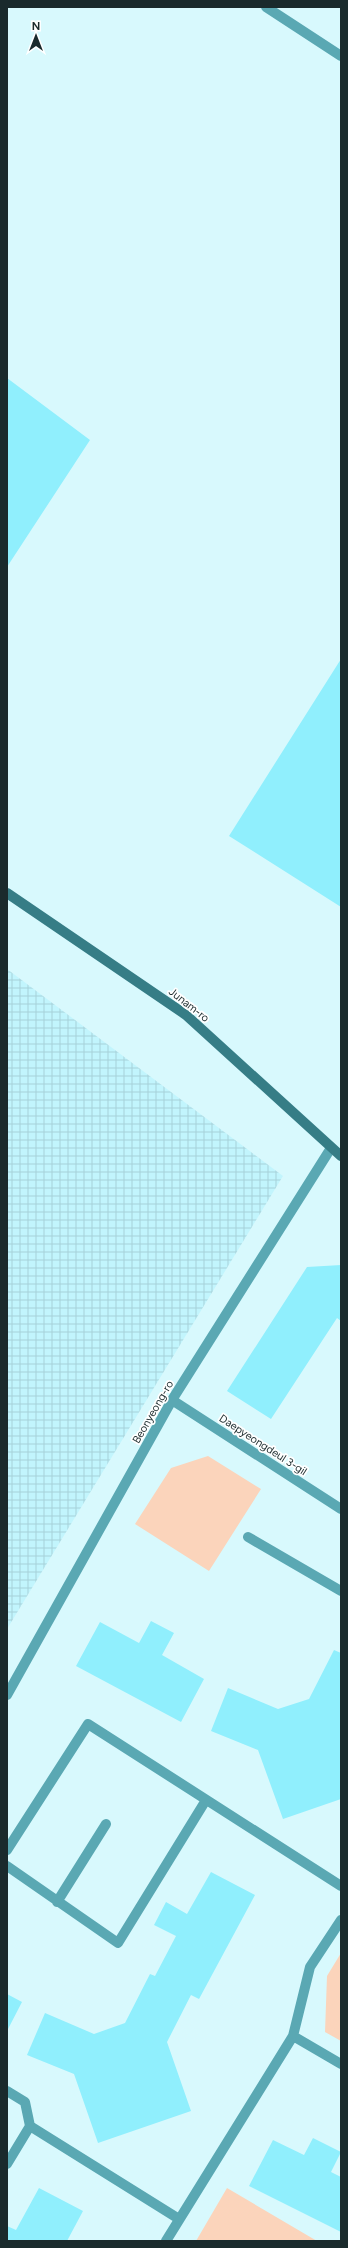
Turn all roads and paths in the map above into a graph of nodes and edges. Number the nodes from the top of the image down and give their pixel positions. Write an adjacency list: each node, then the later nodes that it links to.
1 (266, 7): 2 (street)
2 (341, 56)
3 (7, 893): 4 (main road, Junam-ro)
4 (331, 1148): 5 (main road, Junam-ro); 6 (street, Beonyeong-ro)
5 (341, 1156)
6 (172, 1400): 7 (street, Daepyeongdeul 3-gil); 10 (street, Beonyeong-ro)
7 (341, 1509)
8 (248, 1537): 9 (street)
9 (341, 1591)
10 (7, 1695)
11 (206, 1800): 13 (street); 15 (street); 16 (street)
12 (106, 1824): 16 (street)
13 (7, 1850)
14 (7, 1866): 16 (street)
15 (341, 1886)
16 (58, 1902)
17 (341, 1920): 18 (street)
18 (293, 2036): 19 (street); 23 (street)
19 (341, 2064)
20 (7, 2091): 21 (street)
21 (30, 2126): 22 (street); 23 (street)
22 (7, 2164)
23 (180, 2218): 24 (street)
24 (166, 2241)

